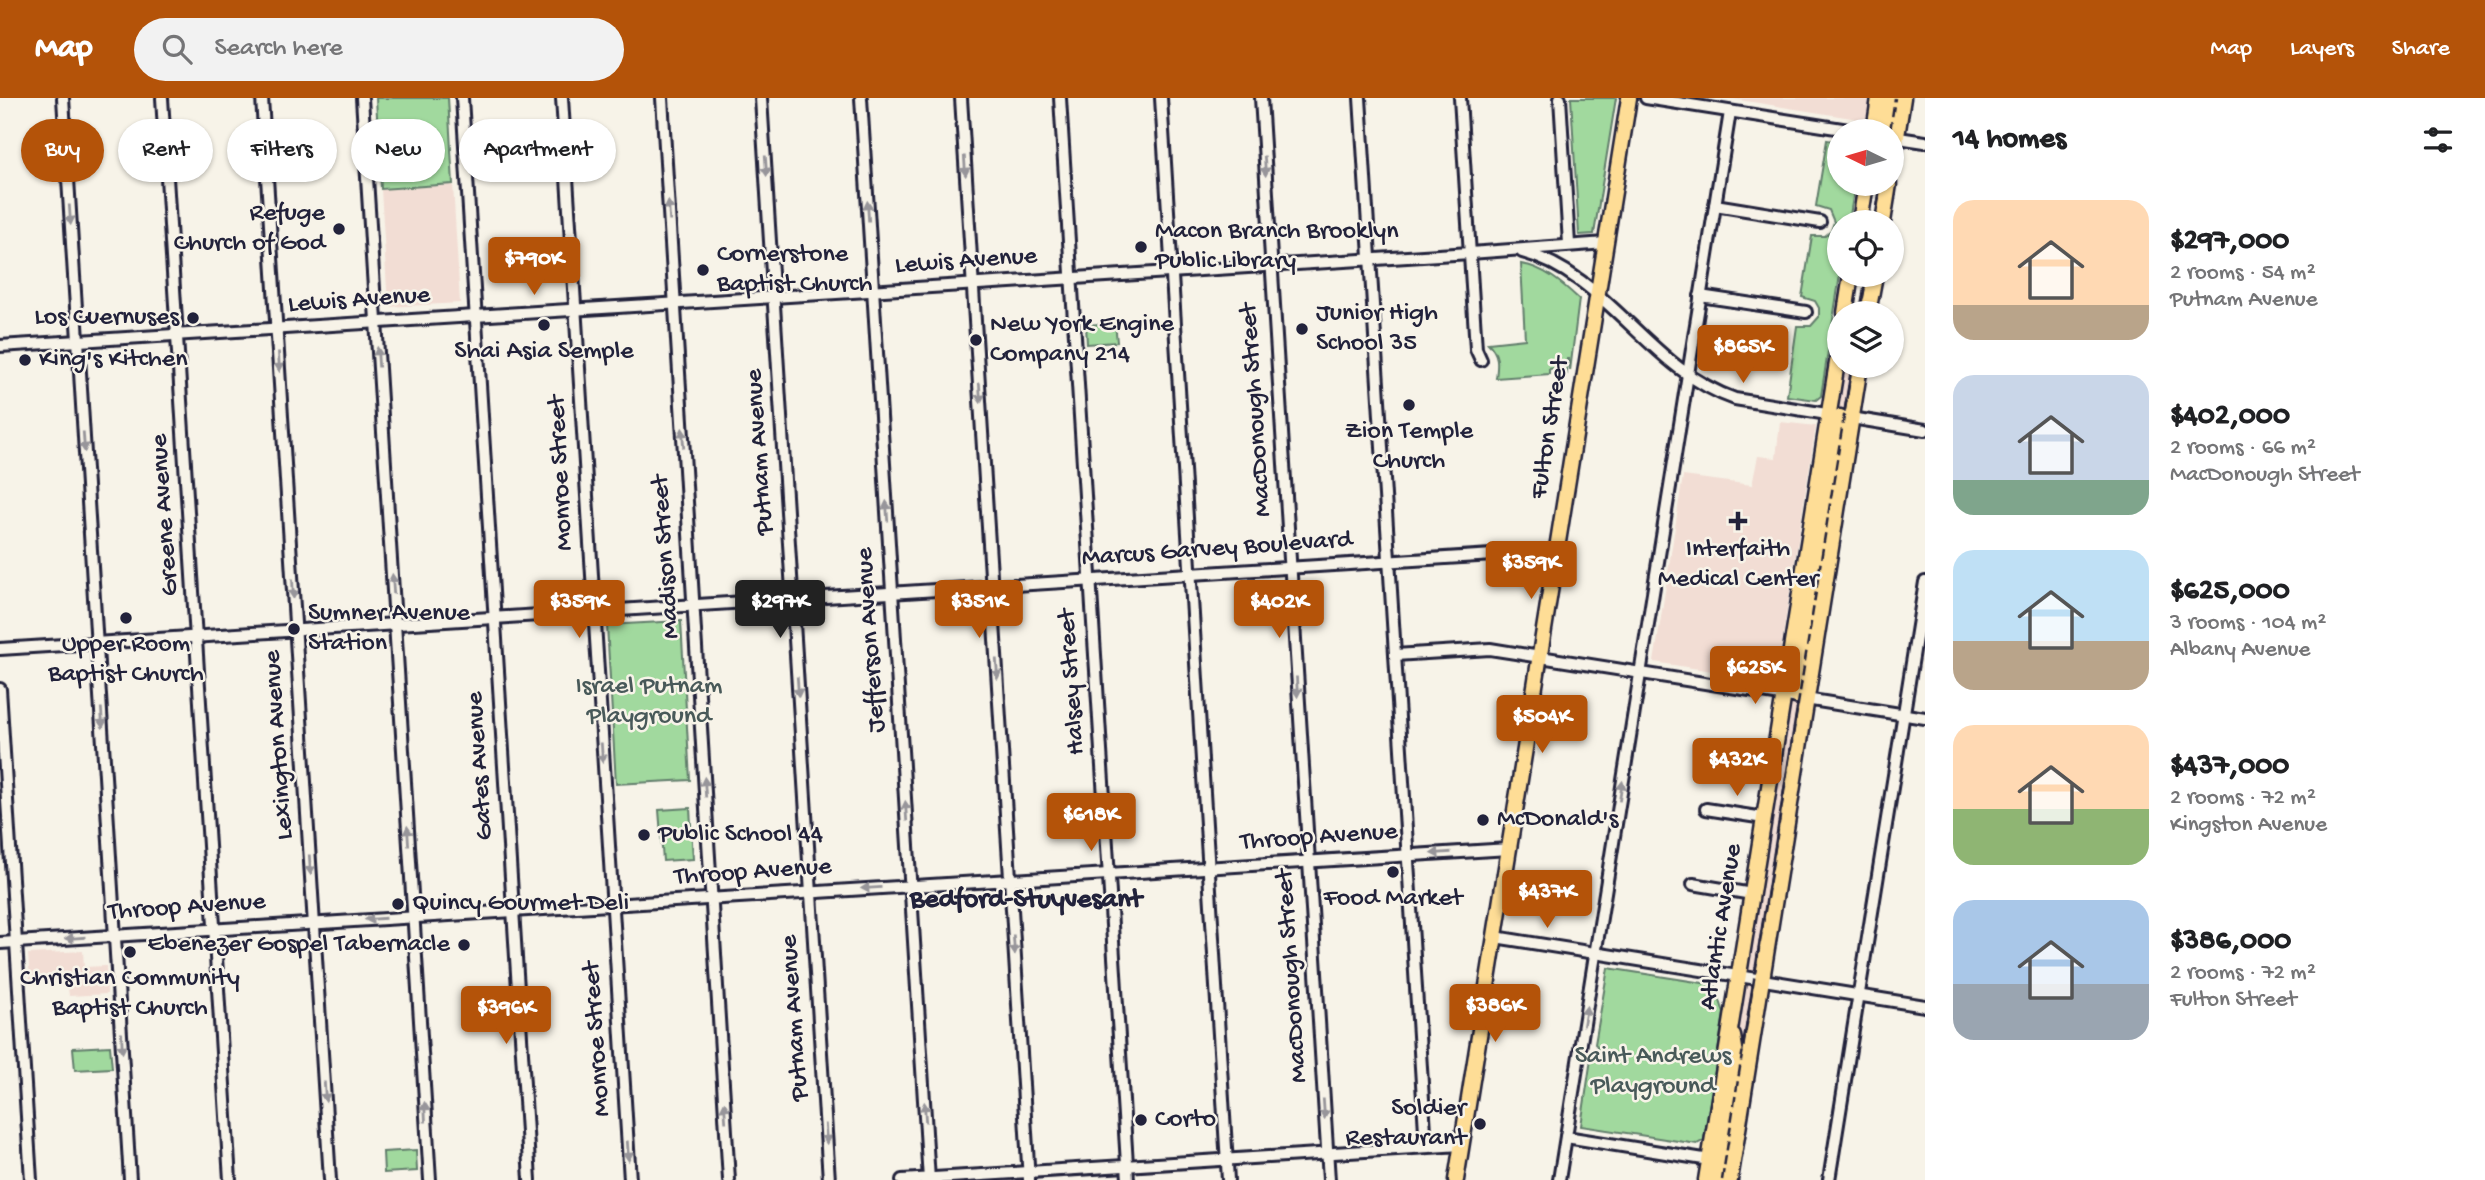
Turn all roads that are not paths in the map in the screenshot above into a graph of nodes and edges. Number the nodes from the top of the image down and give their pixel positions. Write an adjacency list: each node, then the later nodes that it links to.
1 (63, 98): 51 (street, one-way to 51)
2 (162, 98): 50 (street, Greene Avenue)
3 (262, 98): 49 (street, Lexington Avenue)
4 (362, 98): 48 (street)
5 (461, 98): 47 (street, Gates Avenue)
6 (562, 98): 45 (street, Monroe Street)
7 (662, 98): 44 (street, Madison Street, one-way to 7)
8 (761, 98): 43 (street, Putnam Avenue, one-way to 43)
9 (861, 98): 40 (street, Jefferson Avenue, one-way to 9)
10 (961, 98): 39 (street, one-way to 39)
11 (1060, 98): 38 (street, Halsey Street)
12 (1161, 98): 37 (street)
13 (1261, 98): 36 (street, MacDonough Street, one-way to 36)
14 (1360, 98): 35 (street)
15 (1460, 98): 34 (street)
16 (1560, 98): 32 (street)
17 (1629, 98): 31 (main road, Fulton Street)
18 (1646, 98): 22 (street)
19 (1880, 98): 23 (main road)
20 (1892, 98): 24 (main road)
21 (1903, 98): 25 (main road)
22 (1730, 111): 26 (street); 29 (street)
23 (1876, 119)
24 (1892, 119)
25 (1897, 119)
26 (1827, 127)
27 (1904, 138): 28 (street)
28 (1925, 142)
29 (1715, 205): 30 (street); 42 (street)
30 (1820, 222)
31 (1606, 243): 32 (street, Lewis Avenue); 41 (main road, Fulton Street)
32 (1569, 244): 33 (street, Lewis Avenue)
33 (1516, 250): 34 (street, Lewis Avenue); 41 (street, Lewis Avenue)
34 (1470, 253): 35 (street, Lewis Avenue); 53 (street)
35 (1370, 260): 36 (street, Lewis Avenue); 64 (street)
36 (1271, 266): 37 (street, Lewis Avenue); 65 (street, MacDonough Street)
37 (1172, 272): 38 (street, Lewis Avenue); 66 (street)
38 (1071, 279): 39 (street, Lewis Avenue); 67 (street, Halsey Street)
39 (973, 285): 40 (street, Lewis Avenue); 69 (street, one-way to 69)
40 (873, 291): 43 (street, Lewis Avenue); 70 (street, Jefferson Avenue, one-way to 40)
41 (1597, 295): 54 (street, Lewis Avenue); 63 (main road, Fulton Street)
42 (1700, 296): 46 (street); 54 (street)
43 (774, 297): 44 (street, Lewis Avenue); 71 (street, Putnam Avenue)
44 (674, 304): 45 (street, Lewis Avenue); 72 (street, Madison Street, one-way to 44)
45 (575, 310): 47 (street, Lewis Avenue); 73 (street, Monroe Street)
46 (1806, 312)
47 (476, 316): 48 (street, Lewis Avenue); 74 (street, Gates Avenue)
48 (376, 323): 49 (street, Lewis Avenue); 75 (street, one-way to 48)
49 (277, 329): 50 (street, Lewis Avenue); 76 (street, Lexington Avenue, one-way to 76)
50 (177, 335): 51 (street, Lewis Avenue); 77 (street, Greene Avenue)
51 (78, 341): 52 (street, Lewis Avenue); 78 (street, one-way to 78)
52 (0, 346)
53 (1481, 360)
54 (1687, 376): 57 (street, Lewis Avenue); 82 (street)
55 (1839, 378): 57 (main road, Atlantic Avenue)
56 (1855, 378): 57 (main road, Atlantic Avenue)
57 (1840, 417): 58 (street, Lewis Avenue); 59 (main road, Atlantic Avenue); 60 (main road); 62 (main road, Atlantic Avenue)
58 (1925, 430)
59 (1825, 437): 60 (main road); 84 (main road, Atlantic Avenue)
60 (1832, 471): 61 (main road)
61 (1826, 506): 62 (main road); 84 (main road)
62 (1834, 529): 84 (main road, Atlantic Avenue)
63 (1556, 551): 64 (street, Marcus Garvey Boulevard); 81 (main road, Fulton Street)
64 (1390, 563): 65 (street, Marcus Garvey Boulevard); 80 (street)
65 (1290, 567): 66 (street, Marcus Garvey Boulevard); 91 (street, MacDonough Street, one-way to 91)
66 (1190, 574): 67 (street, Marcus Garvey Boulevard); 92 (street)
67 (1090, 581): 69 (street, Marcus Garvey Boulevard); 93 (street, Halsey Street)
68 (1925, 582): 85 (street)
69 (992, 586): 70 (street, Marcus Garvey Boulevard); 94 (street, one-way to 94)
70 (892, 593): 71 (street, Marcus Garvey Boulevard); 96 (street, Jefferson Avenue, one-way to 70)
71 (793, 599): 72 (street, Marcus Garvey Boulevard); 97 (street, Putnam Avenue, one-way to 97)
72 (693, 605): 73 (street, Marcus Garvey Boulevard); 99 (street, Madison Street, one-way to 72)
73 (593, 612): 74 (street, Marcus Garvey Boulevard); 100 (street, Monroe Street, one-way to 100)
74 (494, 618): 75 (street, Marcus Garvey Boulevard); 101 (street, Gates Avenue)
75 (395, 624): 76 (street, Marcus Garvey Boulevard); 102 (street, one-way to 75)
76 (295, 631): 77 (street, Marcus Garvey Boulevard); 103 (street, Lexington Avenue, one-way to 103)
77 (196, 637): 78 (street, Marcus Garvey Boulevard); 104 (street, Greene Avenue)
78 (97, 643): 79 (street, Marcus Garvey Boulevard); 105 (street, one-way to 105)
79 (0, 649)
80 (1395, 655): 81 (street); 90 (street)
81 (1540, 656): 82 (street); 89 (main road, Fulton Street)
82 (1640, 673): 84 (street); 109 (street, one-way to 82)
83 (0, 689): 107 (street)
84 (1796, 696): 85 (street); 88 (main road, Atlantic Avenue); 111 (main road, Atlantic Avenue)
85 (1904, 715): 86 (street); 112 (street)
86 (1925, 718)
87 (1706, 809): 88 (street)
88 (1764, 818): 98 (main road, Atlantic Avenue)
89 (1509, 849): 90 (street, Throop Avenue, one-way to 90); 106 (main road, Fulton Street)
90 (1408, 855): 91 (street, Throop Avenue); 117 (street)
91 (1308, 861): 92 (street, Throop Avenue); 118 (street, MacDonough Street, one-way to 118)
92 (1209, 867): 93 (street, Throop Avenue); 119 (street)
93 (1108, 874): 94 (street, Throop Avenue); 121 (street, Halsey Street)
94 (1010, 880): 96 (street, Throop Avenue); 122 (street, one-way to 122)
95 (1693, 884): 98 (street)
96 (910, 886): 97 (street, Throop Avenue, one-way to 97); 123 (street, Jefferson Avenue, one-way to 96)
97 (811, 892): 99 (street, Throop Avenue); 132 (street, Putnam Avenue, one-way to 132)
98 (1752, 894): 110 (main road, Atlantic Avenue)
99 (712, 898): 100 (street, Throop Avenue); 131 (street, Madison Street, one-way to 99)
100 (612, 904): 101 (street, Throop Avenue); 130 (street, Monroe Street, one-way to 130)
101 (513, 911): 102 (street, Throop Avenue); 129 (street, Gates Avenue)
102 (414, 917): 103 (street, Throop Avenue, one-way to 103); 128 (street, one-way to 102)
103 (314, 923): 104 (street, Throop Avenue); 127 (street, Lexington Avenue, one-way to 127)
104 (215, 929): 105 (street, Throop Avenue); 126 (street, Greene Avenue)
105 (115, 935): 107 (street, Throop Avenue, one-way to 107); 125 (street, one-way to 125)
106 (1494, 937): 109 (street); 116 (main road, Fulton Street)
107 (16, 942): 108 (street, Throop Avenue); 124 (street)
108 (0, 943)
109 (1595, 953): 110 (street); 115 (street, one-way to 109)
110 (1739, 976): 111 (street); 114 (main road, Atlantic Avenue)
111 (1762, 980): 112 (street); 141 (main road, Atlantic Avenue)
112 (1859, 995): 113 (street); 142 (street)
113 (1925, 1006)
114 (1731, 1025): 120 (main road, Atlantic Avenue); 140 (main road)
115 (1566, 1137): 120 (street); 138 (street)
116 (1461, 1145): 117 (street); 137 (main road, Fulton Street)
117 (1426, 1147): 118 (street)
118 (1326, 1153): 119 (street); 136 (street, MacDonough Street)
119 (1227, 1160): 121 (street); 135 (street)
120 (1710, 1160): 139 (main road, Atlantic Avenue)
121 (1127, 1166): 122 (street); 134 (street, Halsey Street)
122 (1029, 1176): 123 (street)
123 (929, 1179): 133 (street)
124 (31, 1180)
125 (130, 1180)
126 (230, 1180)
127 (330, 1180)
128 (430, 1180)
129 (530, 1180)
130 (630, 1180)
131 (729, 1180)
132 (829, 1180)
133 (902, 1180)
134 (1128, 1180)
135 (1228, 1180)
136 (1329, 1180)
137 (1456, 1180)
138 (1559, 1180)
139 (1706, 1180)
140 (1718, 1180)
141 (1730, 1180)
142 (1829, 1180)

